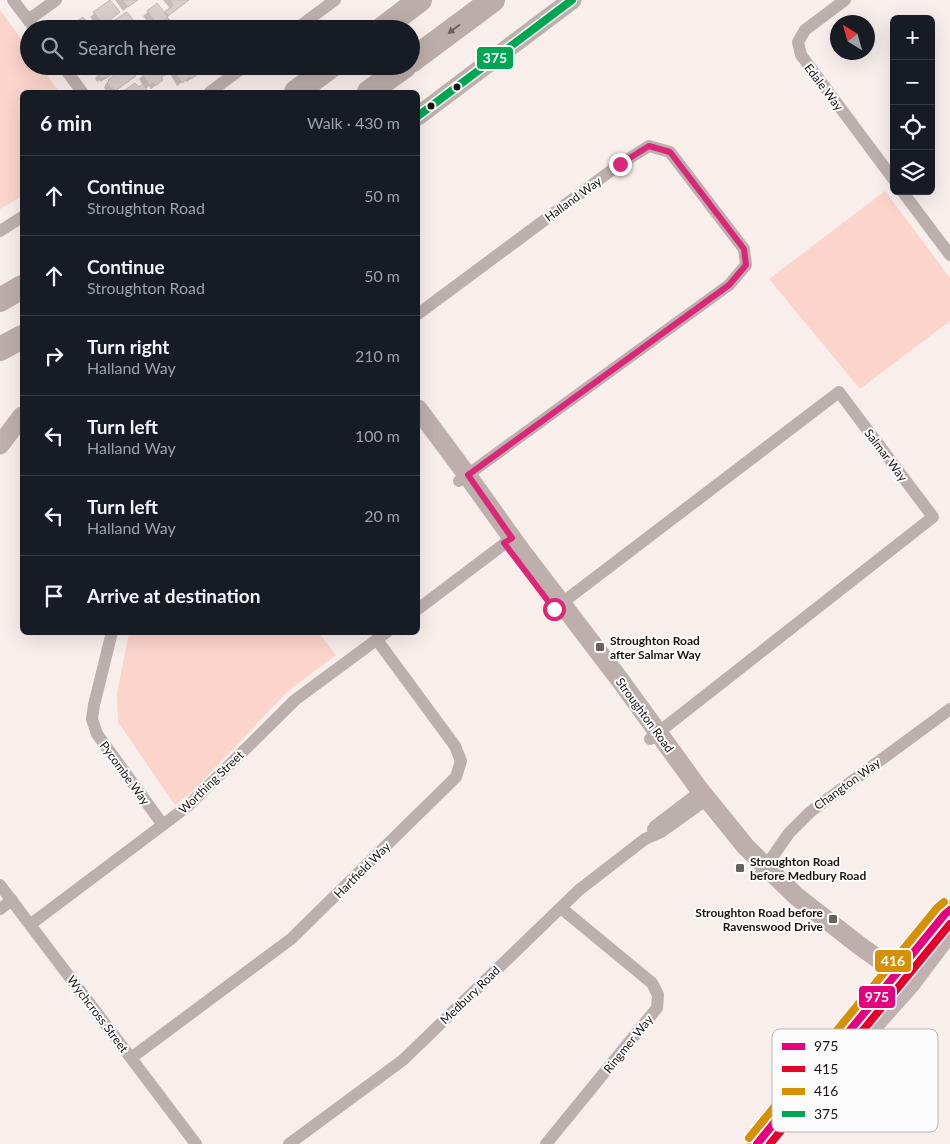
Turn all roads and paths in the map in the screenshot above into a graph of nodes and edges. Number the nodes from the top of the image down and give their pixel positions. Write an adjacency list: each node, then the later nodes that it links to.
1 (13, 0): 8 (street)
2 (56, 0): 9 (street)
3 (335, 0): 10 (street)
4 (420, 0): 11 (highway)
5 (493, 0): 12 (highway, one-way to 12)
6 (572, 0): 21 (street)
7 (845, 0): 22 (street, Edale Way)
8 (29, 20)
9 (36, 20)
10 (308, 20)
11 (394, 20)
12 (420, 54)
13 (70, 75): 17 (street)
14 (234, 75): 18 (street)
15 (319, 75): 19 (highway)
16 (392, 75): 20 (highway)
17 (81, 90)
18 (213, 90)
19 (299, 90)
20 (372, 90)
21 (420, 114)
22 (890, 175)
23 (905, 195): 26 (street)
24 (20, 219): 25 (street)
25 (0, 231)
26 (950, 255)
27 (20, 288): 28 (highway)
28 (0, 300)
29 (420, 313): 38 (street, Halland Way)
30 (20, 338): 31 (highway)
31 (0, 349)
32 (20, 403): 36 (street)
33 (420, 412): 38 (street, Stroughton Road)
34 (20, 419): 37 (street)
35 (420, 425): 38 (street, Stroughton Road)
36 (0, 428)
37 (0, 445)
38 (463, 478): 39 (street, Stroughton Road)
39 (508, 540): 40 (street, Stroughton Road); 41 (street)
40 (558, 606): 45 (street, Stroughton Road); 45 (street, Salmar Way)
41 (420, 607)
42 (111, 635): 47 (street, Pycombe Way)
43 (382, 636): 47 (street, Worthing Street); 58 (street, Hartfield Way)
44 (950, 709): 48 (street, Changton Way)
45 (654, 736): 46 (street, Stroughton Road)
46 (700, 798): 48 (street, Stroughton Road); 51 (street, Medbury Road)
47 (163, 825): 53 (street, Worthing Street)
48 (762, 871): 55 (street, Stroughton Road)
49 (0, 885): 50 (street, Wychcross Street)
50 (12, 900): 52 (street); 53 (street, Wychcross Street)
51 (562, 908): 62 (street, Medbury Road); 63 (street, Ringmer Way)
52 (0, 909)
53 (31, 924): 58 (street, Wychcross Street)
54 (947, 925): 55 (main road)
55 (899, 983): 56 (main road); 57 (main road)
56 (858, 1029)
57 (863, 1029)
58 (131, 1058): 61 (street, Wychcross Street)
59 (772, 1127): 64 (main road)
60 (781, 1132): 65 (main road)
61 (196, 1144)
62 (289, 1144)
63 (546, 1144)
64 (757, 1144)
65 (771, 1144)

